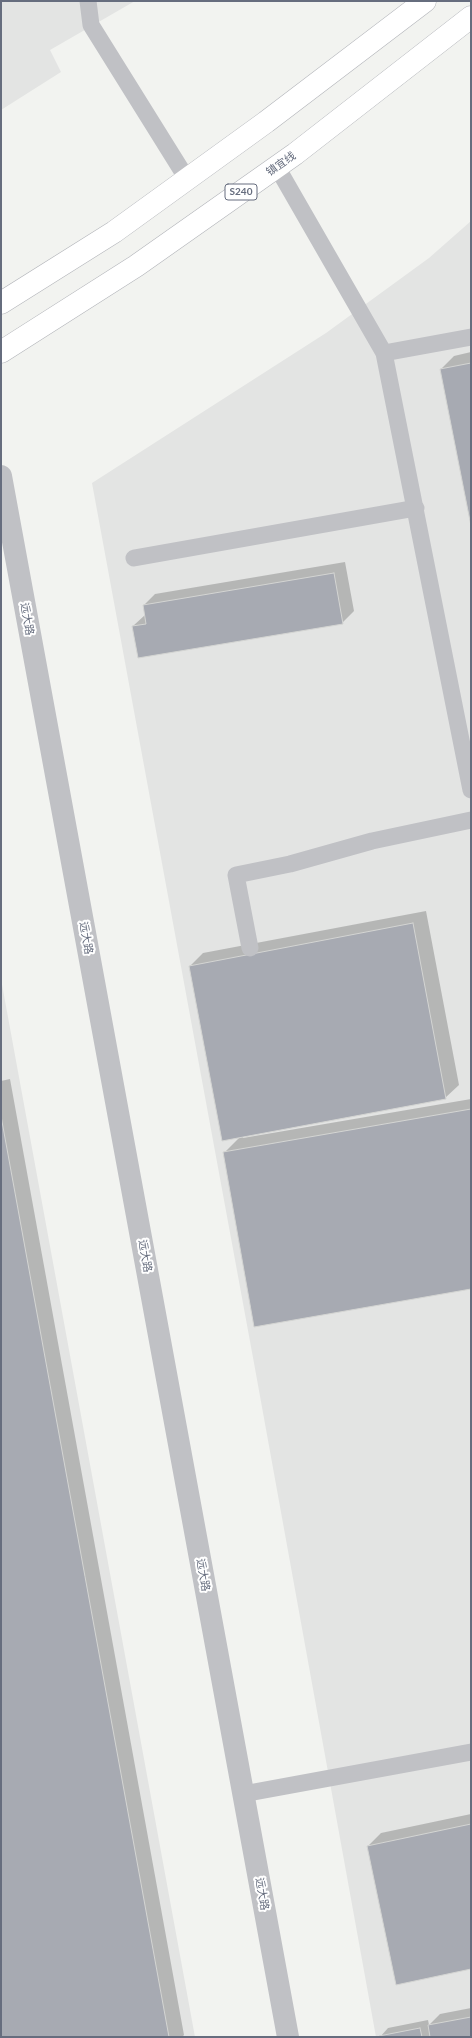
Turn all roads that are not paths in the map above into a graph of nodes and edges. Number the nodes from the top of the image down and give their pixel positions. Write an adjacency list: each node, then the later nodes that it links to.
1 (88, 1): 5 (lane)
2 (425, 1): 5 (main road)
3 (471, 17): 4 (main road, 镇宜线 / S240)
4 (277, 167): 8 (main road, 镇宜线 / S240); 9 (lane)
5 (188, 179): 6 (main road)
6 (1, 303)
7 (471, 337): 9 (lane)
8 (1, 352)
9 (384, 353): 11 (lane)
10 (1, 476): 17 (street, 远大路)
11 (416, 508): 12 (lane); 13 (lane)
12 (134, 558)
13 (471, 790)
14 (471, 820): 15 (lane)
15 (250, 948)
16 (471, 1752): 17 (lane)
17 (243, 1794): 18 (street, 远大路)
18 (288, 2037)

